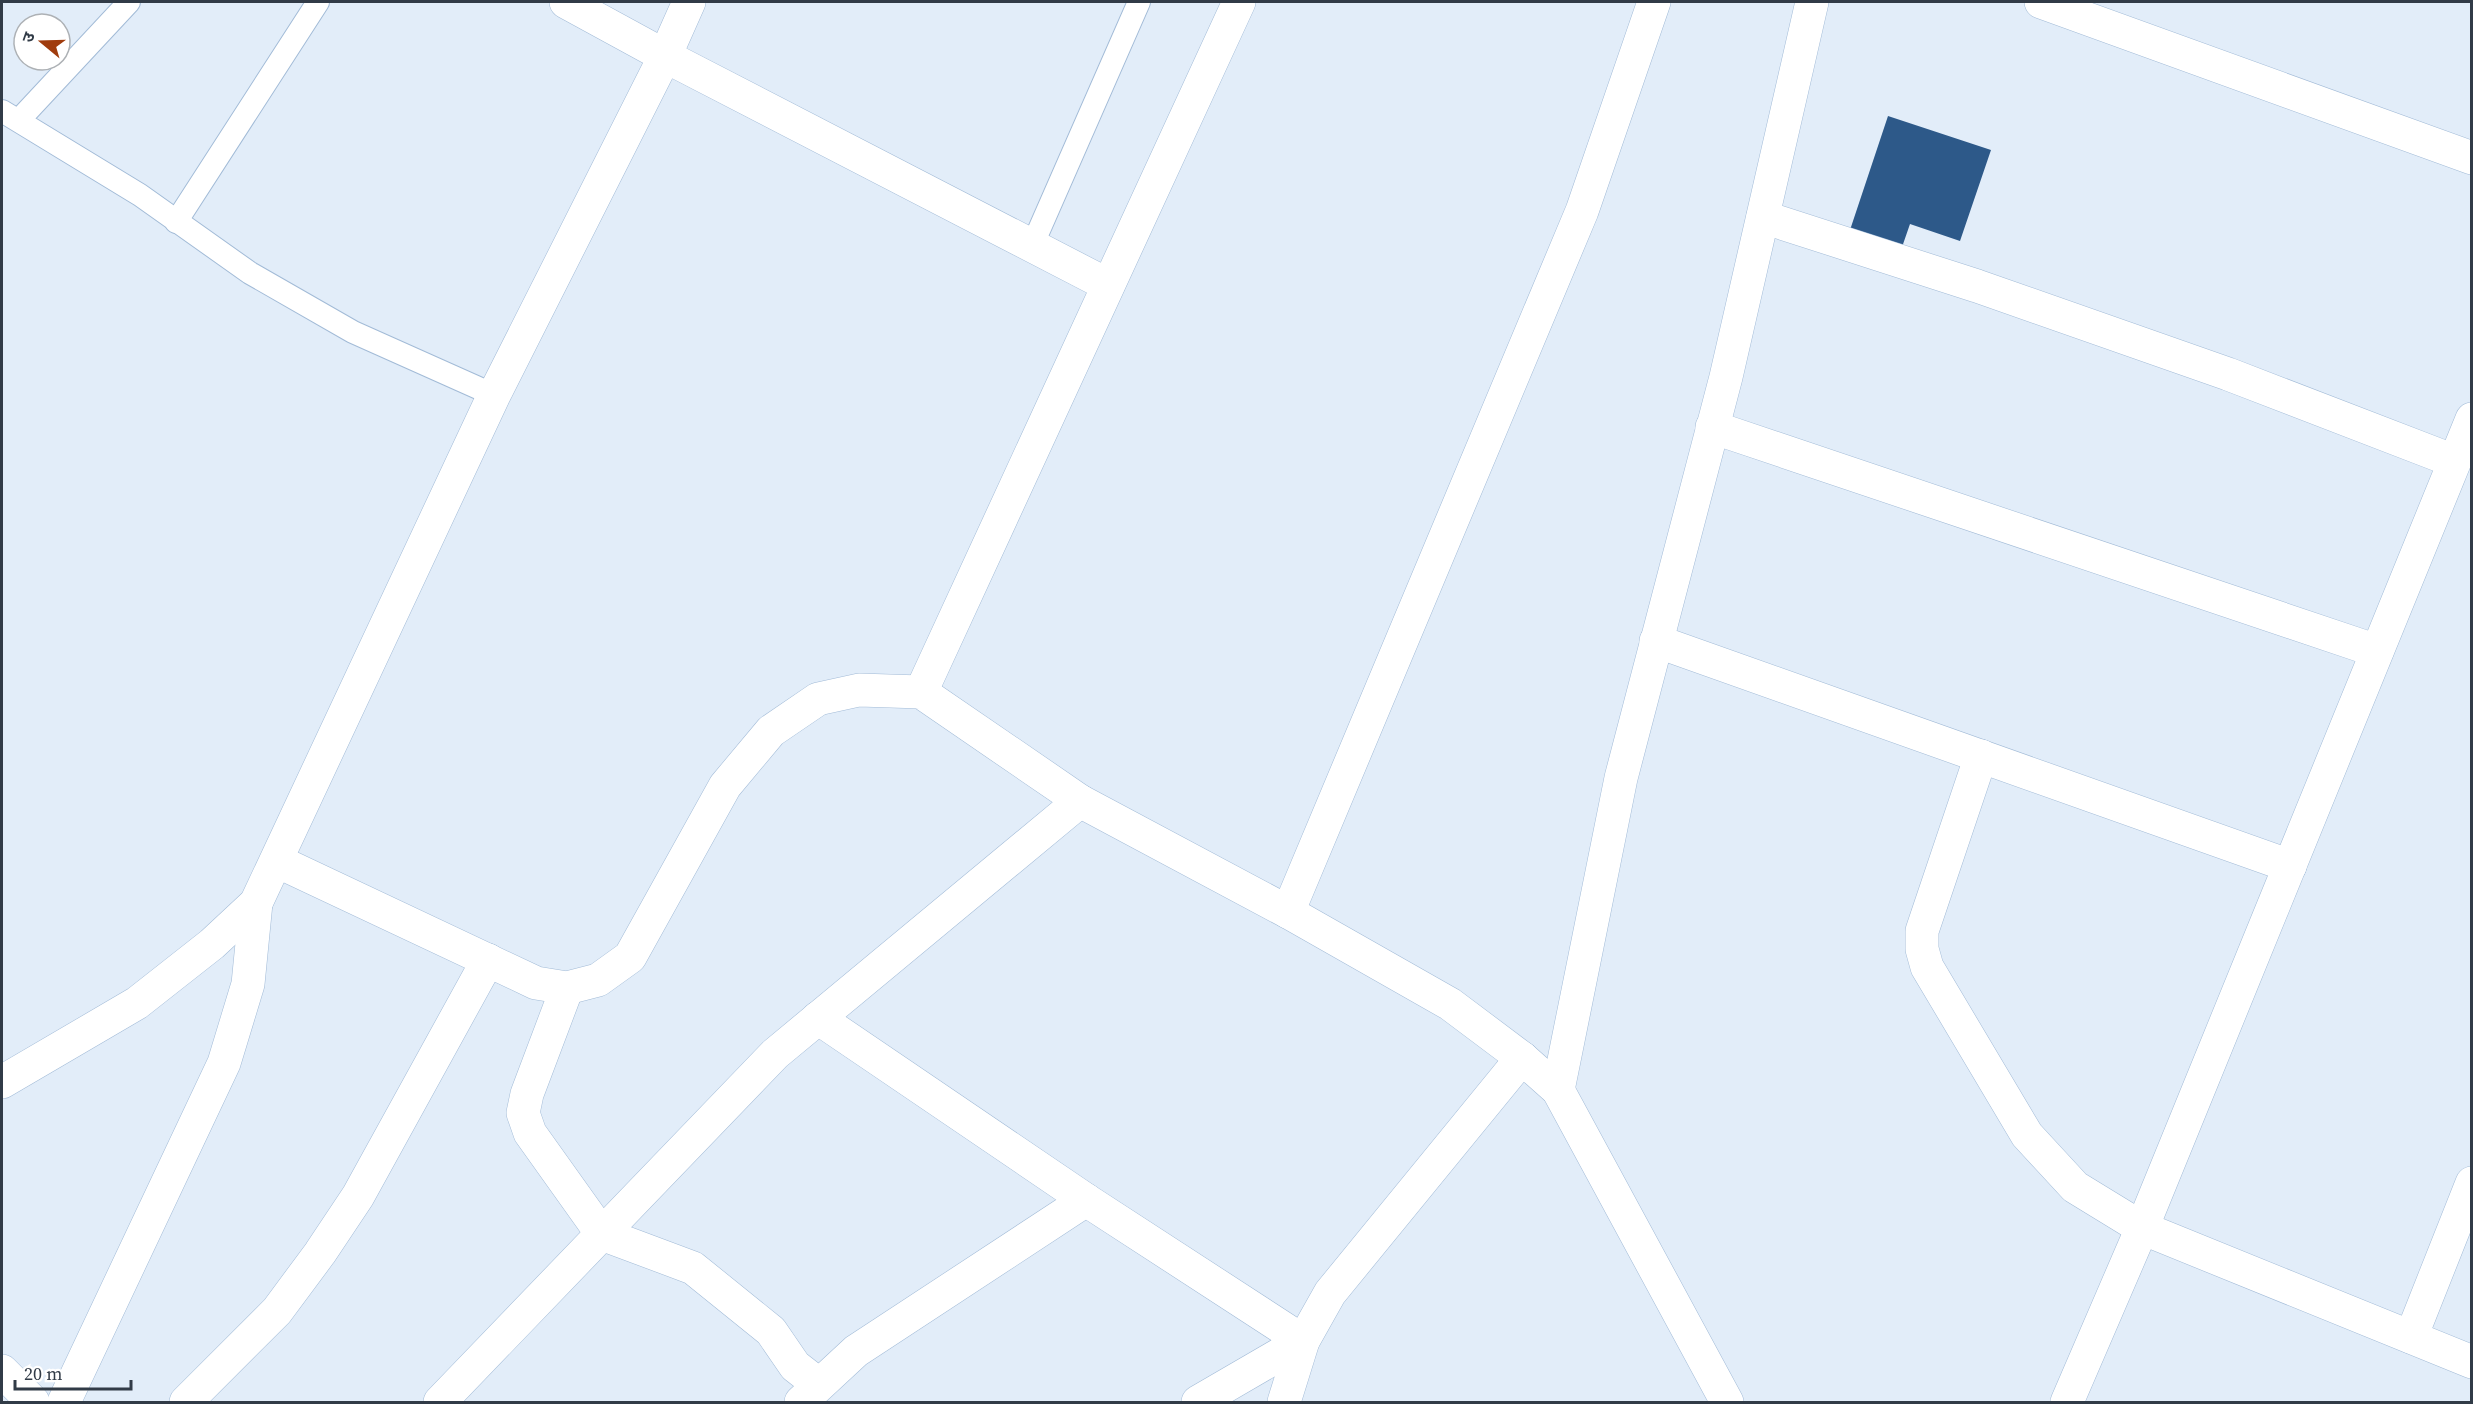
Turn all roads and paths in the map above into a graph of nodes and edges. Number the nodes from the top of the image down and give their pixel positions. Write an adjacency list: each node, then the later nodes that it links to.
1 (129, 2): 11 (lane)
2 (318, 2): 14 (lane)
3 (689, 2): 10 (street)
4 (1139, 2): 15 (lane)
5 (1239, 2): 16 (street)
6 (1654, 2): 29 (street)
7 (1812, 2): 13 (street)
8 (2041, 2): 12 (street)
9 (570, 3): 10 (street)
10 (665, 56): 15 (street); 17 (street)
11 (10, 116): 14 (lane)
12 (2472, 158)
13 (1762, 217): 19 (street); 20 (street)
14 (177, 222): 17 (lane)
15 (1032, 246): 16 (street)
16 (1108, 285): 23 (street)
17 (494, 395): 26 (street)
18 (2472, 419): 20 (street)
19 (1712, 427): 21 (street); 22 (street)
20 (2454, 461): 22 (street)
21 (1656, 641): 24 (street); 35 (street)
22 (2377, 651): 27 (street)
23 (921, 692): 25 (street); 31 (street)
24 (1981, 756): 27 (street); 38 (street)
25 (1080, 801): 29 (street); 32 (street)
26 (277, 861): 28 (street); 30 (street)
27 (2290, 866): 38 (street)
28 (256, 903): 34 (street); 46 (street)
29 (1288, 912): 33 (street)
30 (488, 960): 31 (street); 47 (street)
31 (567, 988): 39 (street)
32 (818, 1018): 37 (street); 39 (street)
33 (1522, 1058): 35 (street); 41 (street)
34 (2, 1082)
35 (1558, 1090): 51 (street)
36 (2472, 1183): 40 (street)
37 (1086, 1200): 41 (street); 44 (street)
38 (2142, 1228): 40 (street); 52 (street)
39 (602, 1234): 44 (street); 48 (street)
40 (2411, 1337): 42 (street)
41 (1303, 1341): 49 (street); 50 (street)
42 (2472, 1362)
43 (2, 1371): 45 (street)
44 (809, 1393)
45 (33, 1402)
46 (64, 1402)
47 (186, 1402)
48 (440, 1402)
49 (1198, 1402)
50 (1284, 1402)
51 (1727, 1402)
52 (2067, 1402)

